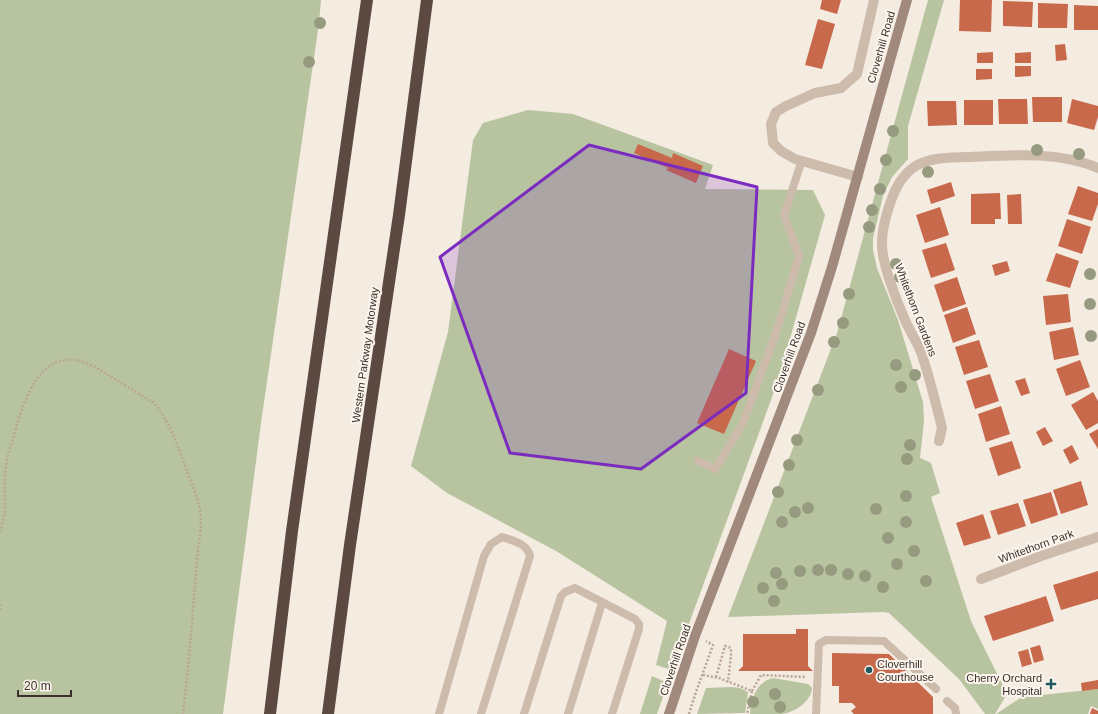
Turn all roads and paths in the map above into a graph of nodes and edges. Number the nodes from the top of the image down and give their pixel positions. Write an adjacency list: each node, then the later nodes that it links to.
1 (366, 0): 26 (highway)
2 (427, 0): 27 (highway, Western Parkway Motorway)
3 (874, 0): 5 (street)
4 (907, 0): 7 (street, Cloverhill Road)
5 (802, 160): 7 (street); 9 (lane)
6 (1098, 168): 8 (street, Whitethorn Gardens)
7 (858, 177): 33 (street, Cloverhill Road)
8 (939, 441)
9 (698, 461)
10 (1, 523): 11 (path); 25 (path)
11 (0, 532)
12 (1098, 537): 13 (street, Whitethorn Park)
13 (981, 579)
14 (602, 602): 30 (lane); 31 (lane); 32 (lane)
15 (0, 604): 16 (path)
16 (0, 612)
17 (713, 645): 18 (path)
18 (703, 674): 19 (path); 34 (path)
19 (716, 678): 21 (path); 21 (path)
20 (818, 678): 22 (lane); 23 (path); 36 (lane)
21 (728, 682): 23 (path)
22 (936, 689)
23 (752, 691): 35 (path)
24 (947, 701): 37 (lane)
25 (183, 714)
26 (270, 714)
27 (328, 714)
28 (439, 714): 29 (lane)
29 (481, 714)
30 (524, 714)
31 (568, 714)
32 (612, 714)
33 (669, 714)
34 (689, 714)
35 (747, 714)
36 (815, 714)
37 (956, 714)

